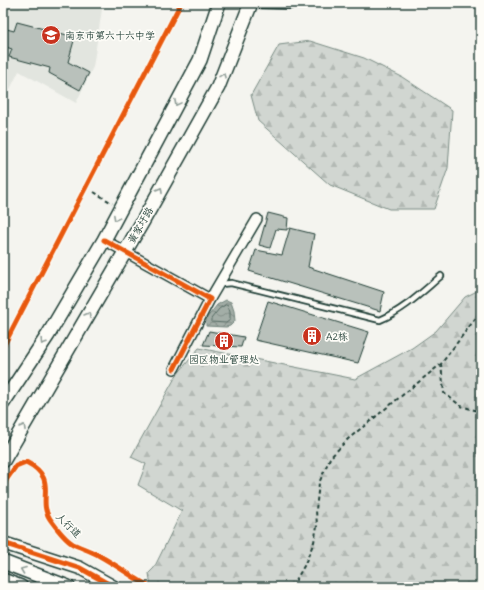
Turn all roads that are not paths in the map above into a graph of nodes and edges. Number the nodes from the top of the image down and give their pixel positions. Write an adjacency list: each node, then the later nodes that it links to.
1 (219, 3): 5 (main road, one-way to 5)
2 (295, 3): 3 (lane)
3 (249, 4): 6 (main road, 黄家圩路, one-way to 3)
4 (258, 219): 9 (street)
5 (104, 240): 6 (street); 11 (main road, one-way to 11)
6 (124, 253): 9 (street); 12 (main road, 黄家圩路, one-way to 6)
7 (441, 276): 8 (lane)
8 (221, 284)
9 (210, 300): 10 (street)
10 (174, 369)
11 (3, 403)
12 (3, 461)
13 (3, 543): 18 (street)
14 (3, 562): 17 (main road, one-way to 14)
15 (3, 580): 16 (main road)
16 (21, 587)
17 (68, 587)
18 (114, 587)

